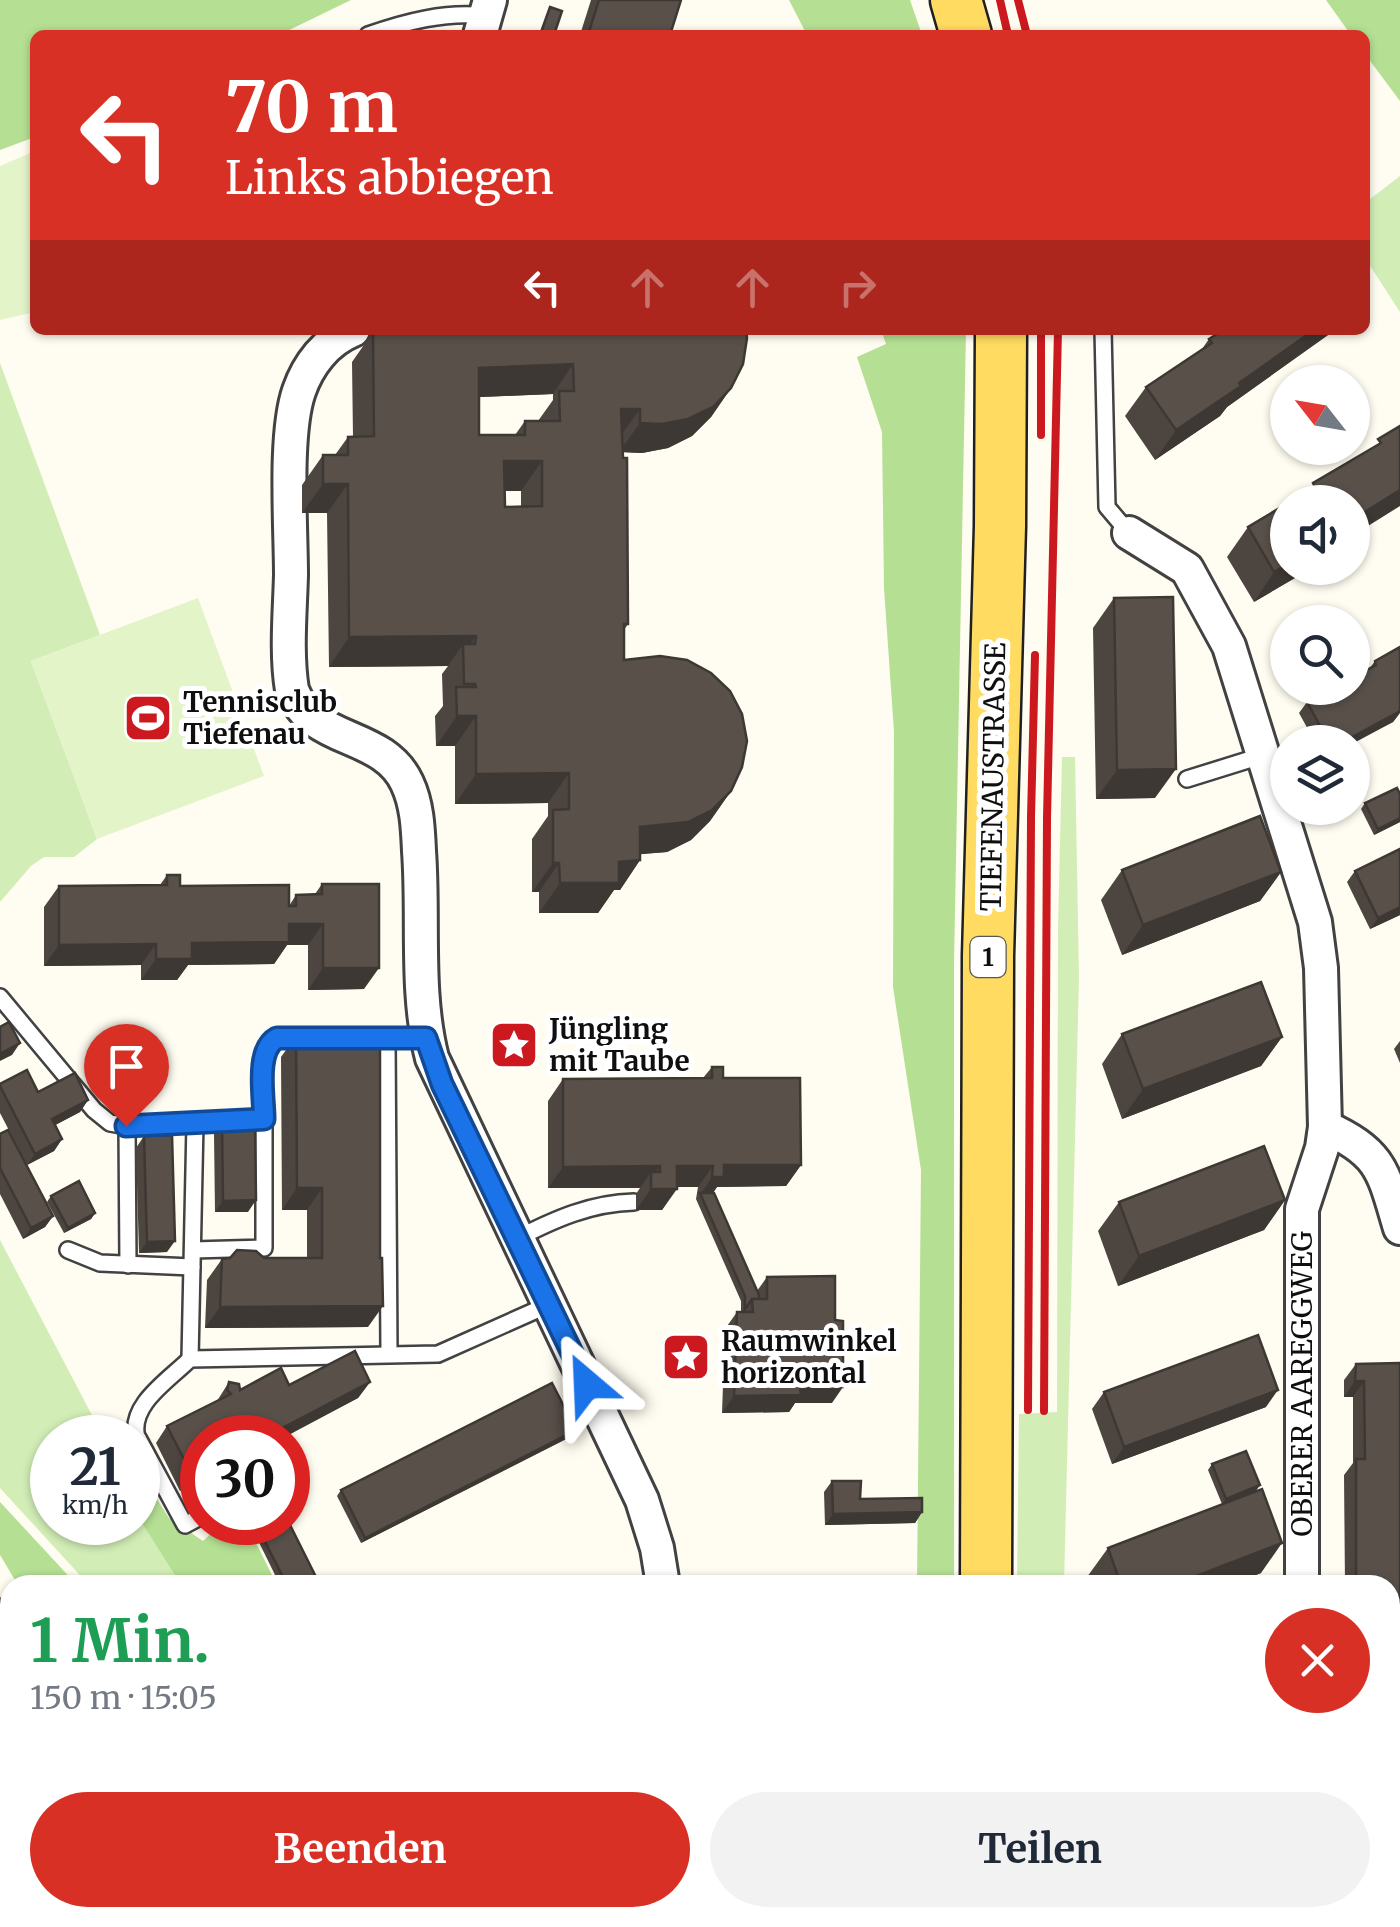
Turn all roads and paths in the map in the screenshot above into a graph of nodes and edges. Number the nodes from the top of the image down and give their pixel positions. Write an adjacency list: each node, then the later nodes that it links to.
1 (956, 0): 4 (main road)
2 (485, 17): 3 (lane)
3 (386, 30)
4 (965, 30)
5 (343, 335): 15 (street)
6 (1001, 335): 33 (main road, TIEFENAUSTRASSE / 1)
7 (1103, 335): 8 (lane)
8 (1129, 533): 9 (street, OBERER AAREGGWEG)
9 (1264, 755): 10 (lane); 19 (street, OBERER AAREGGWEG)
10 (1187, 780)
11 (0, 997): 18 (lane)
12 (331, 1038): 16 (lane)
13 (350, 1038): 14 (lane)
14 (387, 1038): 15 (lane); 27 (lane)
15 (426, 1038): 22 (street)
16 (264, 1119): 17 (lane); 24 (lane)
17 (195, 1122): 18 (lane); 24 (lane)
18 (126, 1126): 25 (lane)
19 (1326, 1128): 21 (street); 34 (street, OBERER AAREGGWEG)
20 (634, 1202): 22 (lane)
21 (1400, 1228)
22 (516, 1239): 26 (street)
23 (68, 1250): 25 (lane)
24 (192, 1258): 25 (lane); 28 (lane)
25 (128, 1264)
26 (548, 1305): 27 (lane); 32 (street)
27 (389, 1354): 28 (lane)
28 (190, 1359): 29 (lane)
29 (137, 1415)
30 (160, 1480): 31 (lane)
31 (180, 1516)
32 (661, 1575)
33 (986, 1575)
34 (1302, 1575)

